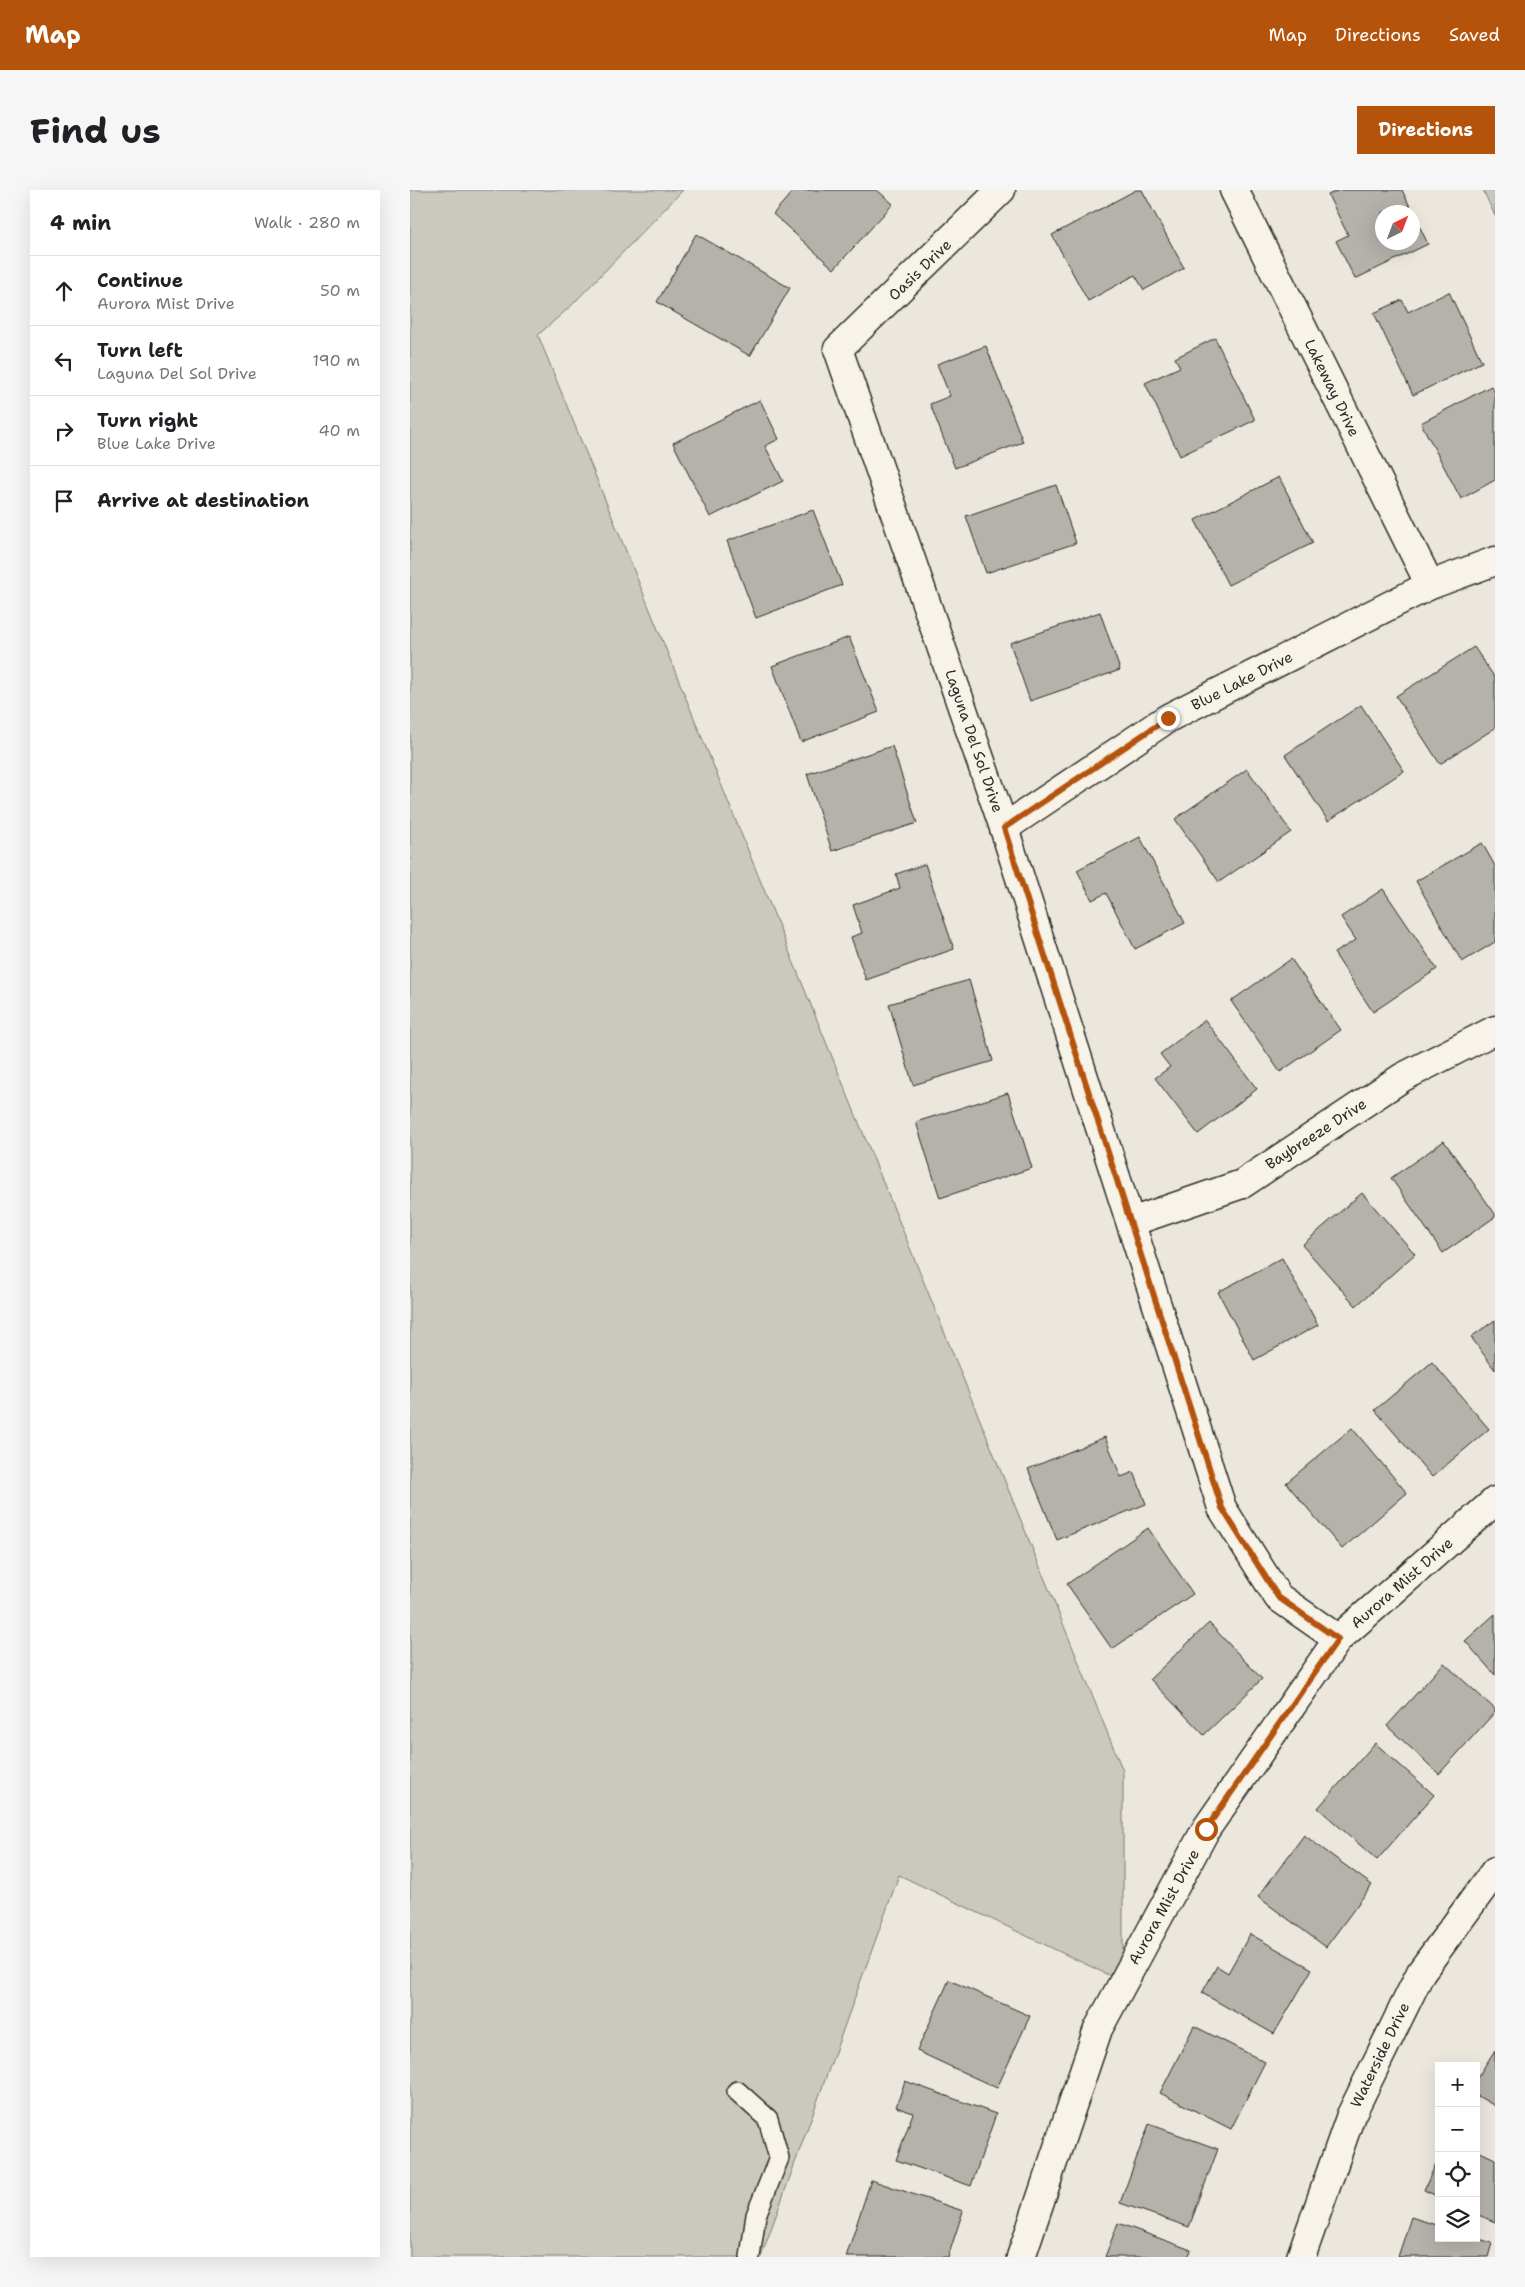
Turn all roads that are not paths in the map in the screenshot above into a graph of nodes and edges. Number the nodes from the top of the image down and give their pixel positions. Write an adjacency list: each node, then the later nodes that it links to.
1 (1002, 190): 3 (street, Oasis Drive)
2 (1234, 190): 5 (street, Lakeway Drive)
3 (838, 349): 6 (street, Laguna Del Sol Drive)
4 (1495, 561): 5 (street, Blue Lake Drive)
5 (1430, 585): 6 (street, Blue Lake Drive)
6 (1004, 828): 8 (street, Laguna Del Sol Drive)
7 (1495, 1030): 8 (street, Baybreeze Drive)
8 (1131, 1222): 10 (street, Laguna Del Sol Drive)
9 (1495, 1501): 10 (street, Aurora Mist Drive)
10 (1338, 1639): 14 (street, Aurora Mist Drive)
11 (1495, 1870): 15 (street, Waterside Drive)
12 (737, 2091): 13 (lane)
13 (750, 2257)
14 (1021, 2257)
15 (1301, 2257)

